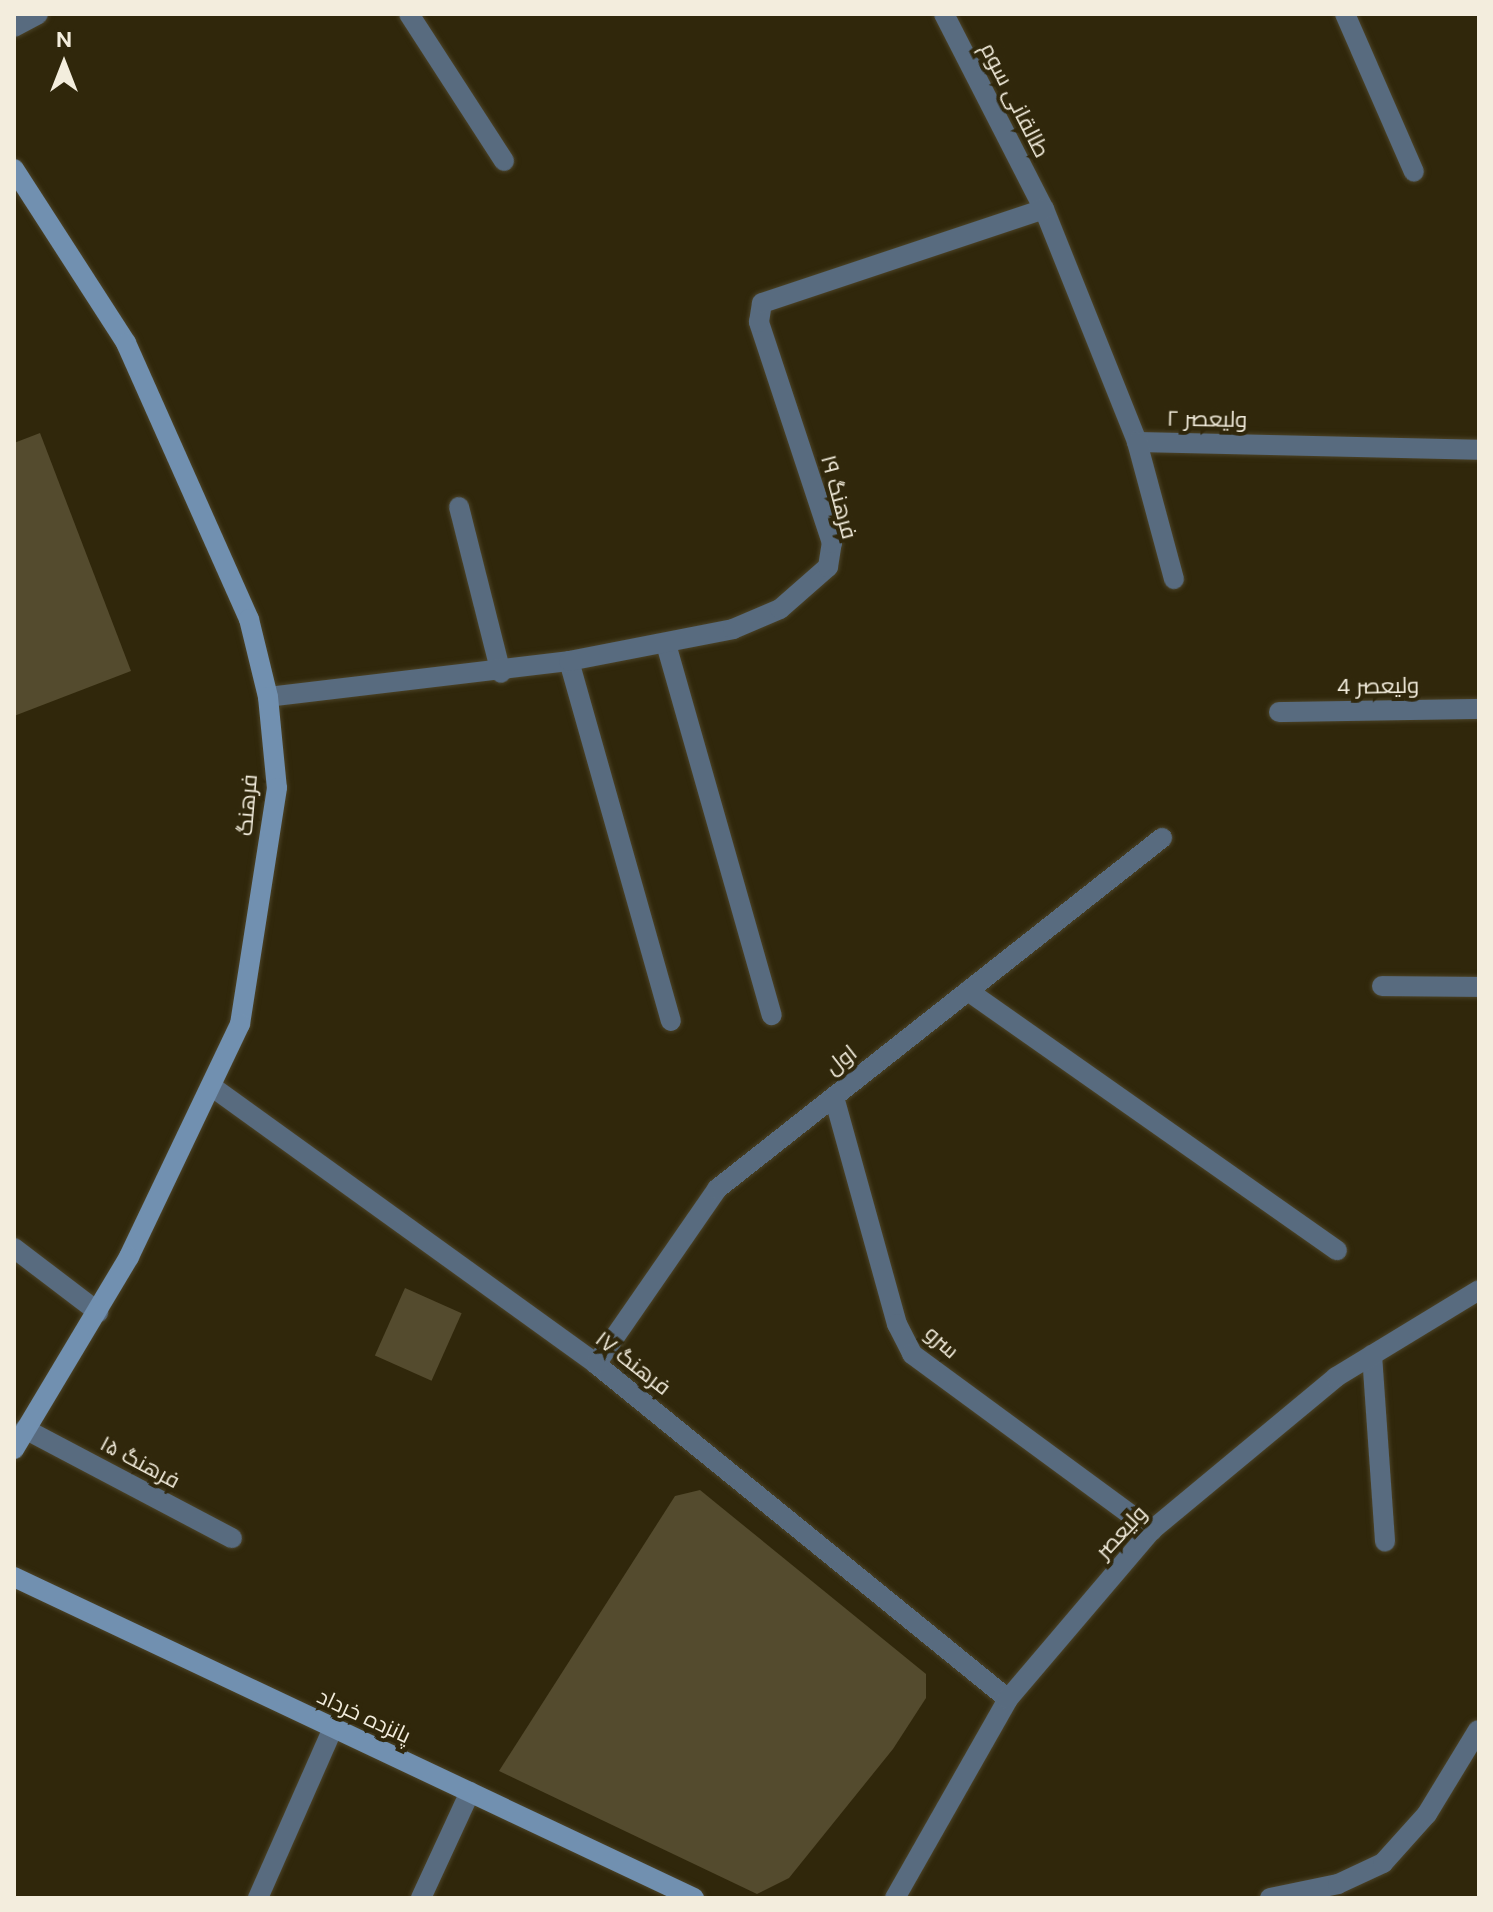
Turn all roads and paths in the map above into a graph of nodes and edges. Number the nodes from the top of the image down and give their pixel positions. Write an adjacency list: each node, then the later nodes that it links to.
1 (38, 14): 5 (street)
2 (409, 14): 6 (street)
3 (944, 14): 9 (street, طالقانی سوم)
4 (1345, 14): 8 (street)
5 (14, 27)
6 (504, 161)
7 (15, 171): 17 (main road, فرهنگ)
8 (1414, 172)
9 (1044, 209): 10 (street, ولیعصر ٢); 14 (street, فرهنگ ۱۹)
10 (1137, 442): 11 (street, ولیعصر ٢); 13 (street)
11 (1479, 450)
12 (459, 507): 16 (street)
13 (1174, 579)
14 (666, 644): 15 (street, فرهنگ ۱۹); 24 (street)
15 (569, 661): 16 (street, فرهنگ ۱۹); 25 (street)
16 (501, 673): 17 (street, فرهنگ ۱۹)
17 (268, 697): 26 (main road, فرهنگ)
18 (1479, 709): 19 (street, ولیعصر 4)
19 (1279, 712)
20 (1162, 838): 23 (street, اول)
21 (1382, 986): 22 (street)
22 (1479, 987)
23 (968, 991): 27 (street, اول); 29 (street)
24 (772, 1015)
25 (671, 1021)
26 (211, 1086): 31 (main road, فرهنگ); 33 (street, فرهنگ ۱۷)
27 (834, 1097): 33 (street, اول); 36 (street, سرو)
28 (14, 1248): 31 (street)
29 (1337, 1250)
30 (1479, 1290): 32 (street, ولیعصر)
31 (98, 1312): 34 (main road, فرهنگ)
32 (1372, 1355): 36 (street, ولیعصر); 38 (street)
33 (596, 1364): 40 (street, فرهنگ ۱۷)
34 (25, 1429): 35 (main road, فرهنگ); 37 (street, فرهنگ ۱۵)
35 (14, 1449)
36 (1152, 1530): 40 (street, ولیعصر)
37 (232, 1538)
38 (1385, 1542)
39 (14, 1577): 41 (main road, پانزده خرداد)
40 (1008, 1699): 47 (street, ولیعصر)
41 (333, 1728): 43 (main road, پانزده خرداد); 44 (street)
42 (1478, 1730): 48 (street)
43 (470, 1792): 45 (street); 46 (main road, پانزده خرداد)
44 (258, 1898)
45 (421, 1898)
46 (694, 1898)
47 (895, 1898)
48 (1270, 1898)

